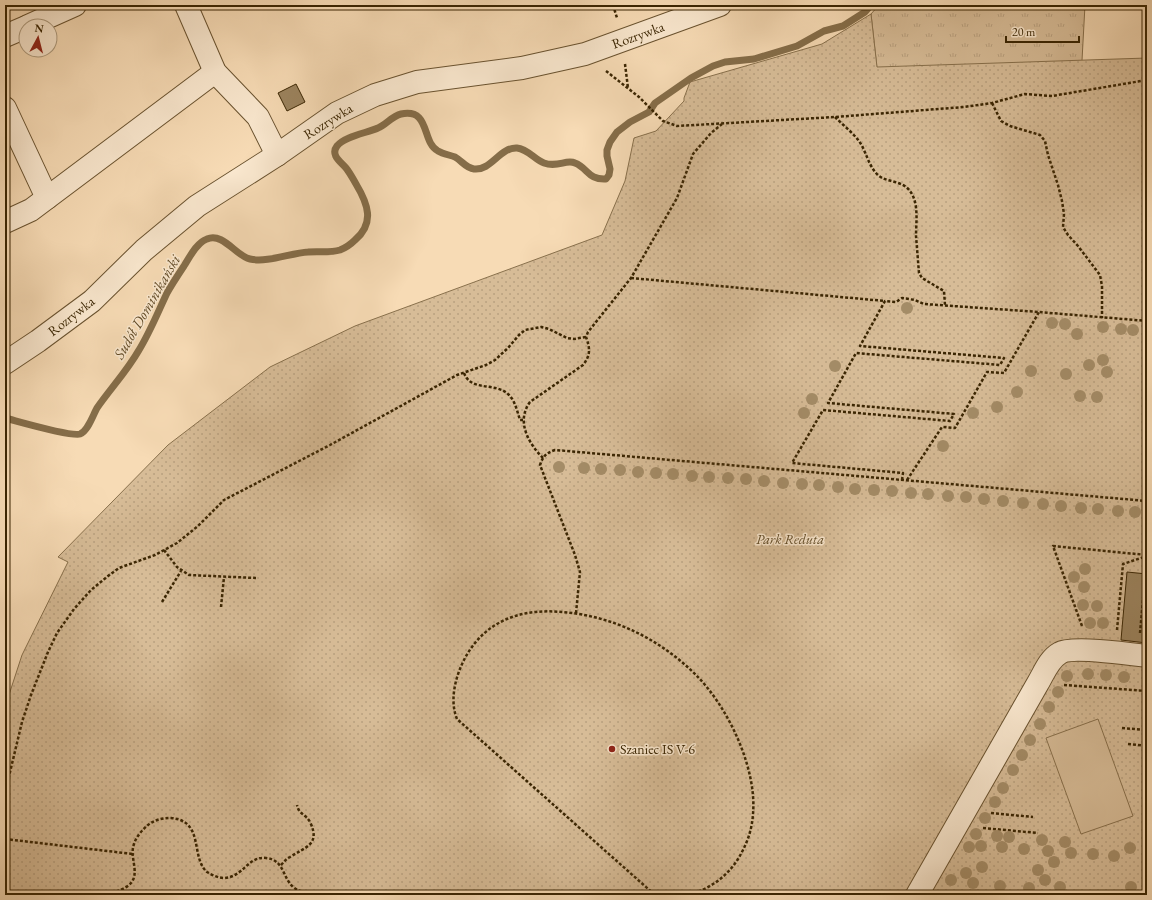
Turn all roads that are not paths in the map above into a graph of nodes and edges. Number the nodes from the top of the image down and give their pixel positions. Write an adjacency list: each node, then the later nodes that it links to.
1 (75, 5): 4 (street)
2 (186, 5): 7 (street)
3 (717, 6): 9 (street, Rozrywka)
4 (45, 18)
5 (18, 30): 6 (street)
6 (5, 36)
7 (215, 72): 9 (street); 10 (street)
8 (5, 108): 10 (street)
9 (277, 155): 12 (street, Rozrywka)
10 (47, 198): 11 (street)
11 (5, 222)
12 (5, 363)
13 (1147, 656): 14 (street)
14 (917, 895)

